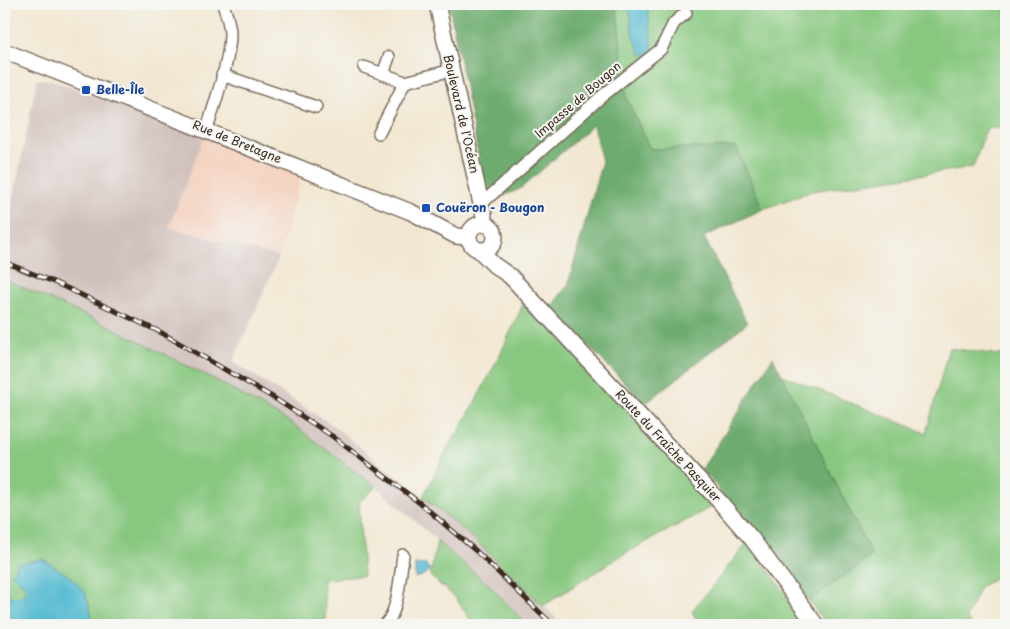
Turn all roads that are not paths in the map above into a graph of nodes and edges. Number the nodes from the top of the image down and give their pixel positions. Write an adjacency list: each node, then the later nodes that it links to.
1 (223, 4): 9 (street)
2 (437, 4): 7 (main road, Boulevard de l'Océan)
3 (686, 12): 14 (street, Impasse de Bougon)
4 (4, 50): 12 (main road, Rue de Bretagne)
5 (389, 57): 8 (street)
6 (364, 66): 8 (street)
7 (452, 70): 10 (street); 14 (main road, Boulevard de l'Océan)
8 (383, 74): 10 (street)
9 (222, 75): 11 (street); 12 (street)
10 (405, 82): 13 (street)
11 (316, 107)
12 (206, 130): 16 (main road, Rue de Bretagne)
13 (379, 133)
14 (481, 204): 15 (main road, Boulevard de l'Océan)
15 (483, 224): 16 (main road); 17 (main road)
16 (468, 237): 18 (main road)
17 (494, 242): 18 (main road); 19 (main road, Route du Fraîche Pasquier)
18 (480, 251): 19 (main road, Route du Fraîche Pasquier)
19 (510, 276): 22 (main road, Route du Fraîche Pasquier)
20 (403, 555): 21 (street)
21 (385, 625)
22 (816, 625)

